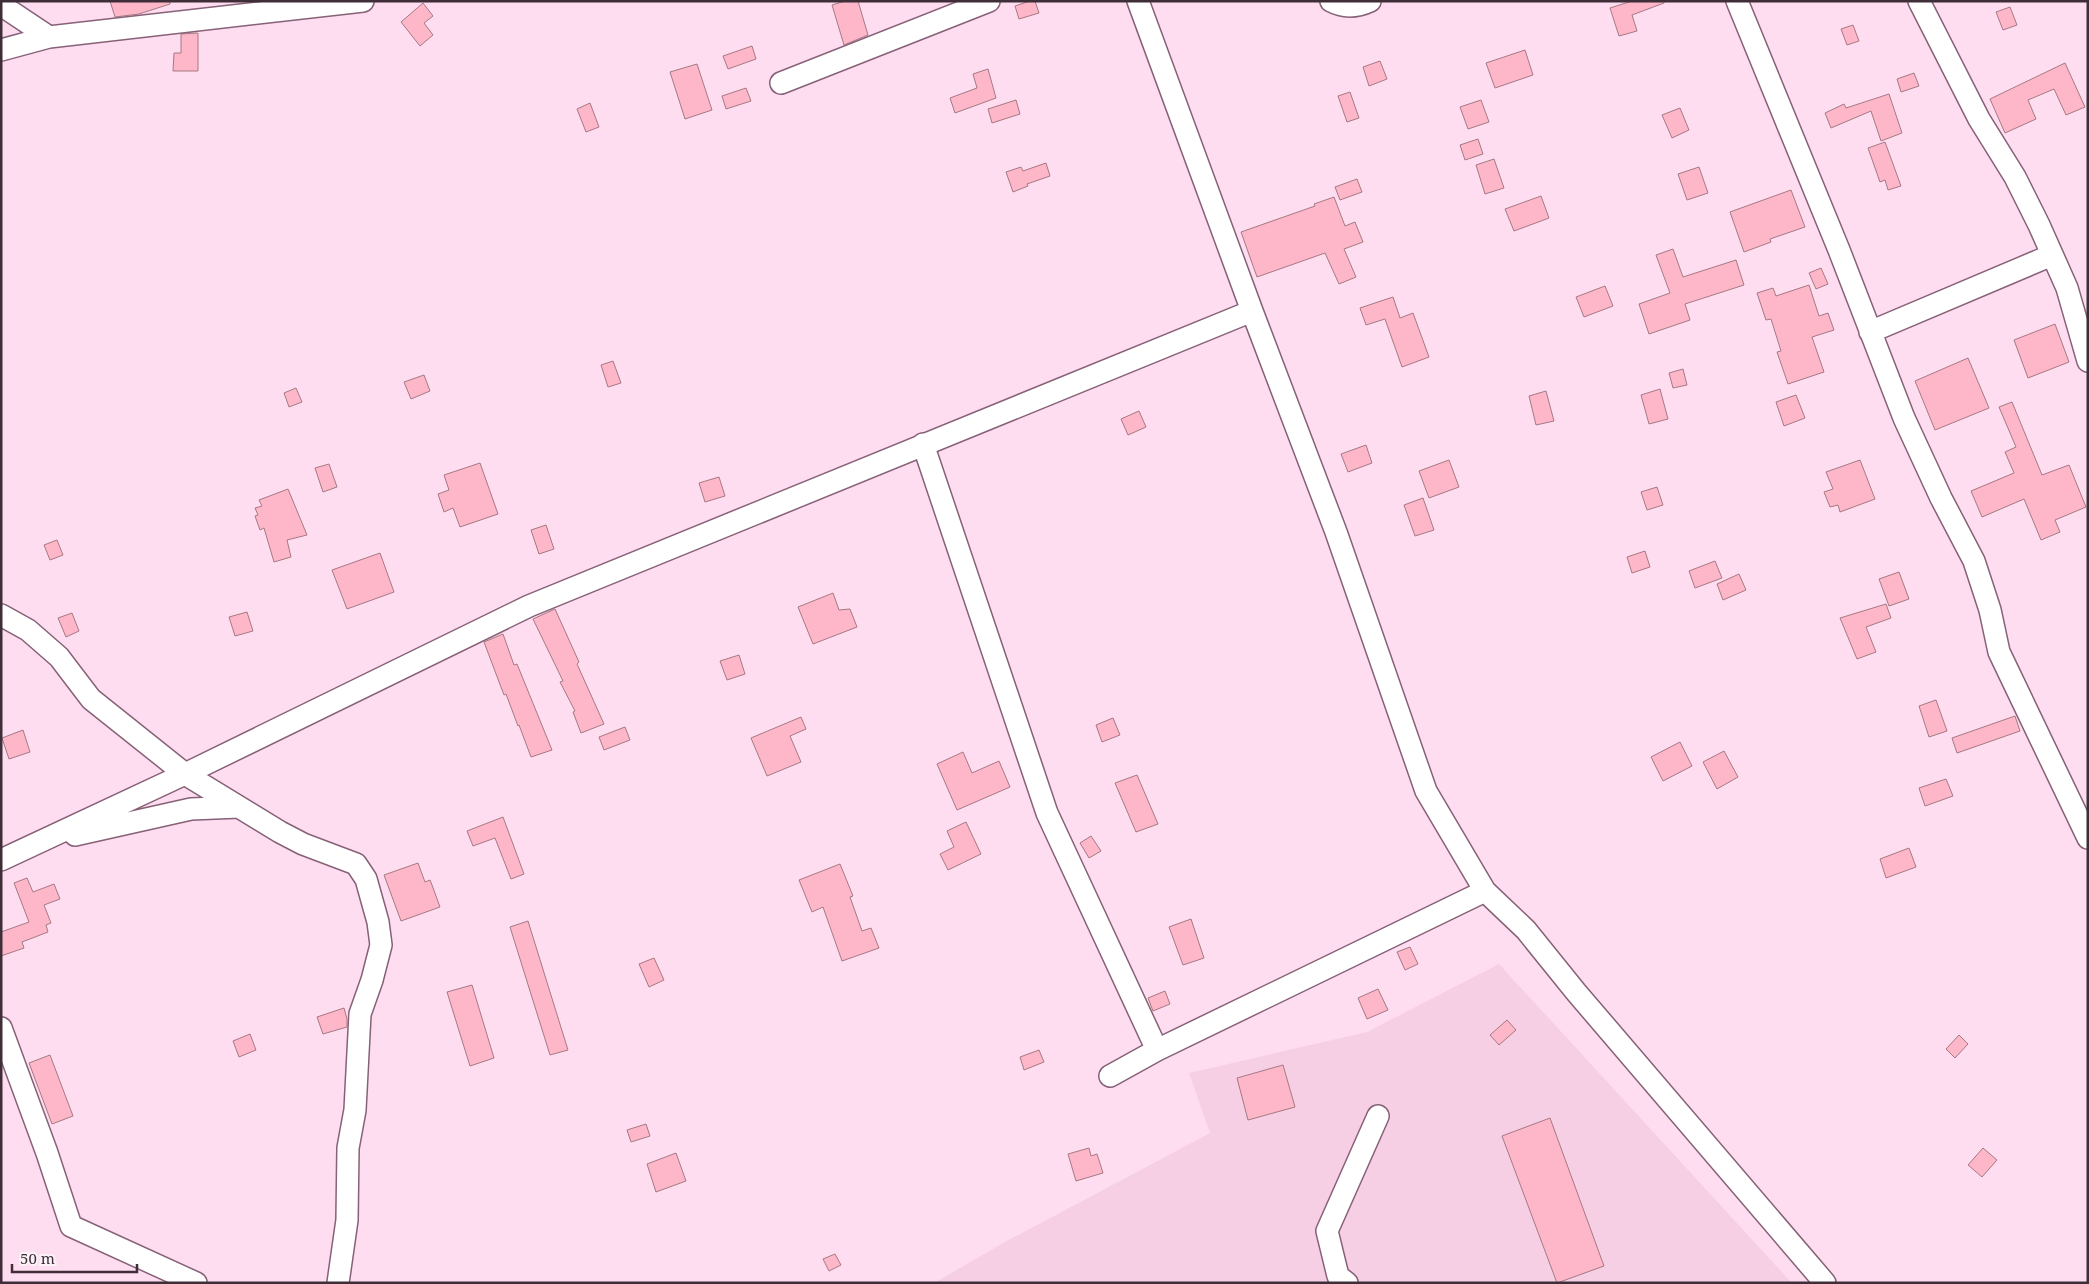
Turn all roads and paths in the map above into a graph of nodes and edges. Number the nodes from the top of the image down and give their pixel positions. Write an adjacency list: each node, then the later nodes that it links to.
1 (363, 1): 9 (street)
2 (989, 1): 11 (street)
3 (1138, 1): 13 (street)
4 (1331, 1): 5 (street)
5 (1370, 1)
6 (1737, 1): 14 (street)
7 (1919, 1): 12 (street)
8 (1, 5): 9 (street)
9 (49, 37): 10 (street)
10 (1, 50)
11 (781, 83)
12 (2052, 255): 14 (street); 15 (street)
13 (1252, 311): 16 (street); 23 (street)
14 (1870, 332): 20 (street)
15 (2088, 361)
16 (923, 444): 18 (street); 25 (street)
17 (1, 615): 18 (street)
18 (185, 774): 19 (street); 21 (street)
19 (239, 807): 21 (street); 29 (street)
20 (2088, 838)
21 (40, 842): 22 (street)
22 (1, 860)
23 (1485, 891): 25 (street); 31 (street)
24 (1, 1028): 28 (street)
25 (1157, 1050): 26 (street)
26 (1110, 1076)
27 (1378, 1116): 30 (street)
28 (196, 1283)
29 (338, 1283)
30 (1347, 1283)
31 (1825, 1283)

